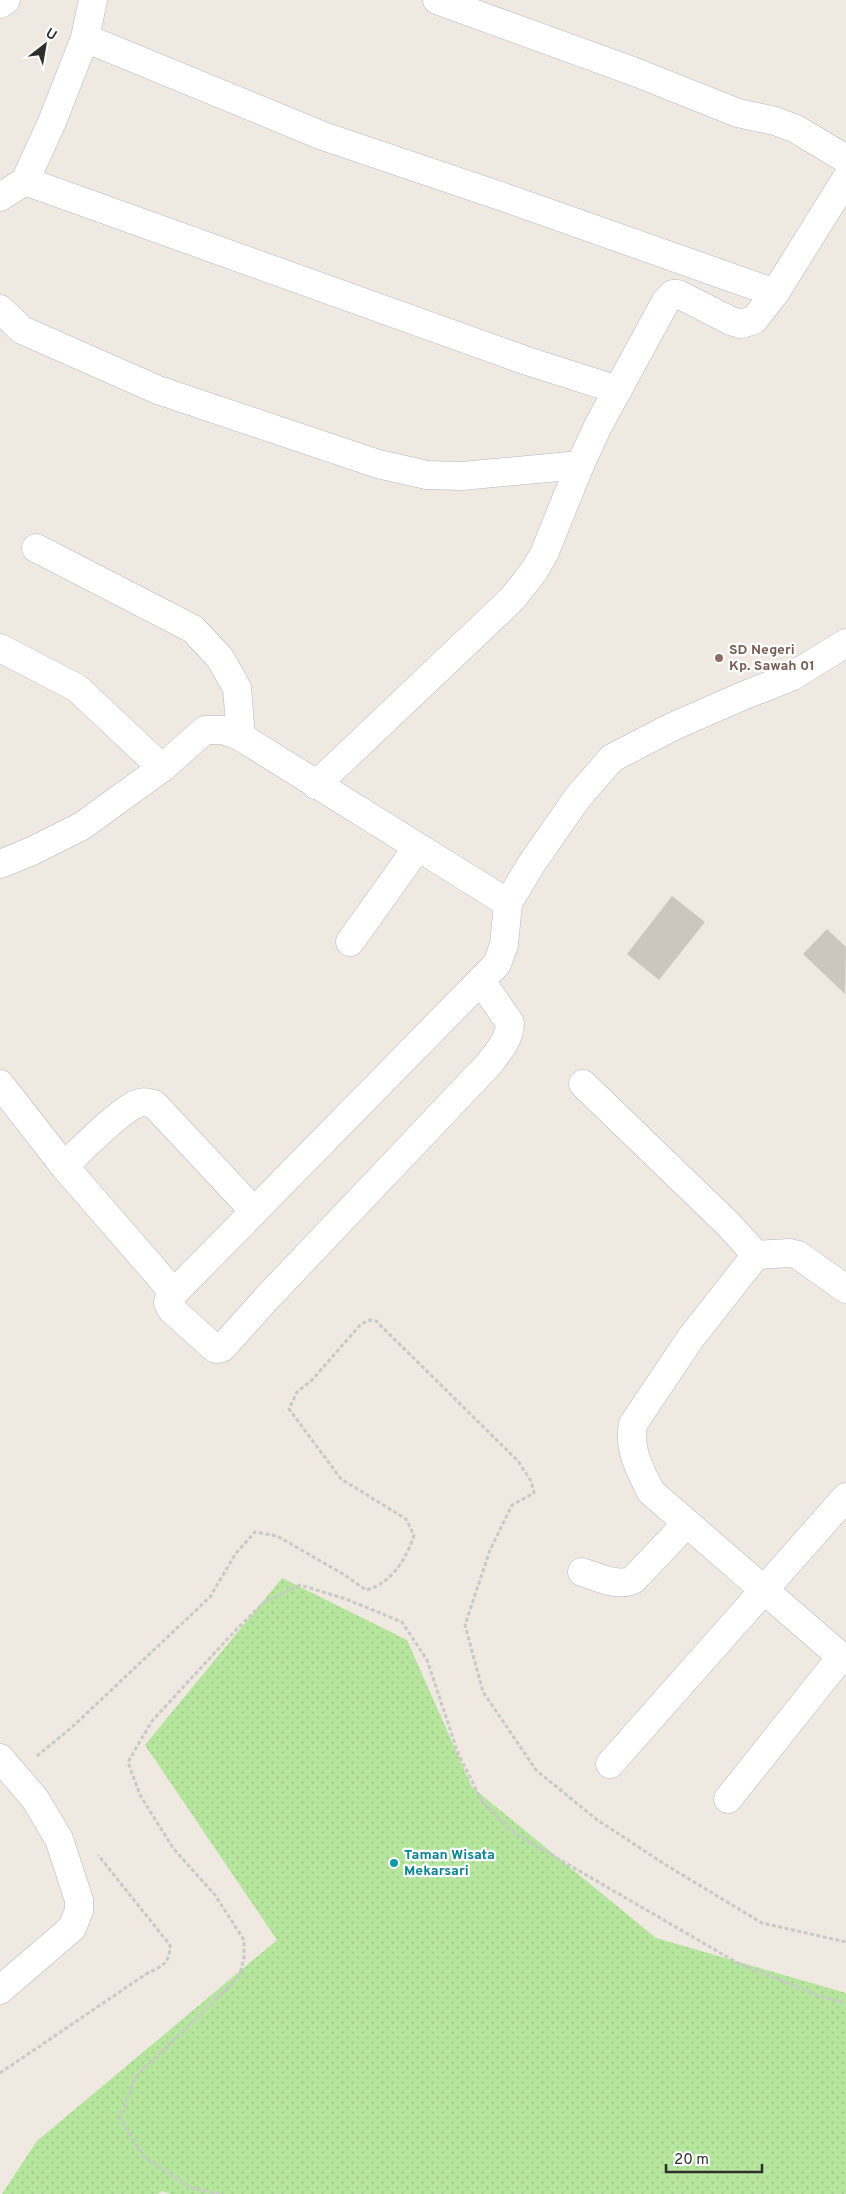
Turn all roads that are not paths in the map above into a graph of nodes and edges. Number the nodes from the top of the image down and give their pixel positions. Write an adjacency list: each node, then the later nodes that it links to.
1 (6, 0): 4 (street)
2 (93, 0): 5 (street)
3 (437, 0): 6 (street)
4 (0, 4)
5 (85, 38): 8 (street); 10 (street)
6 (846, 159)
7 (846, 179): 10 (street)
8 (25, 181): 9 (street); 12 (street)
9 (0, 197)
10 (775, 294): 12 (street)
11 (0, 309): 13 (street)
12 (618, 390): 13 (street)
13 (580, 466): 19 (street)
14 (36, 548): 17 (street)
15 (846, 643): 22 (street)
16 (0, 648): 18 (street)
17 (241, 738): 18 (street); 19 (street)
18 (162, 768): 21 (street)
19 (316, 785): 20 (street)
20 (417, 848): 22 (street); 23 (street)
21 (0, 864)
22 (508, 903): 24 (street)
23 (350, 942)
24 (481, 981): 28 (street); 31 (street)
25 (0, 1084): 27 (street)
26 (583, 1084): 29 (street)
27 (64, 1166): 28 (street); 31 (street)
28 (254, 1211): 31 (street)
29 (756, 1255): 30 (street); 33 (street)
30 (846, 1289)
31 (174, 1293)
32 (846, 1497): 35 (street)
33 (687, 1523): 34 (street); 35 (street)
34 (582, 1572)
35 (764, 1592): 36 (street); 38 (street)
36 (844, 1659): 39 (street)
37 (0, 1758): 40 (street)
38 (610, 1764)
39 (728, 1798)
40 (0, 1990)

